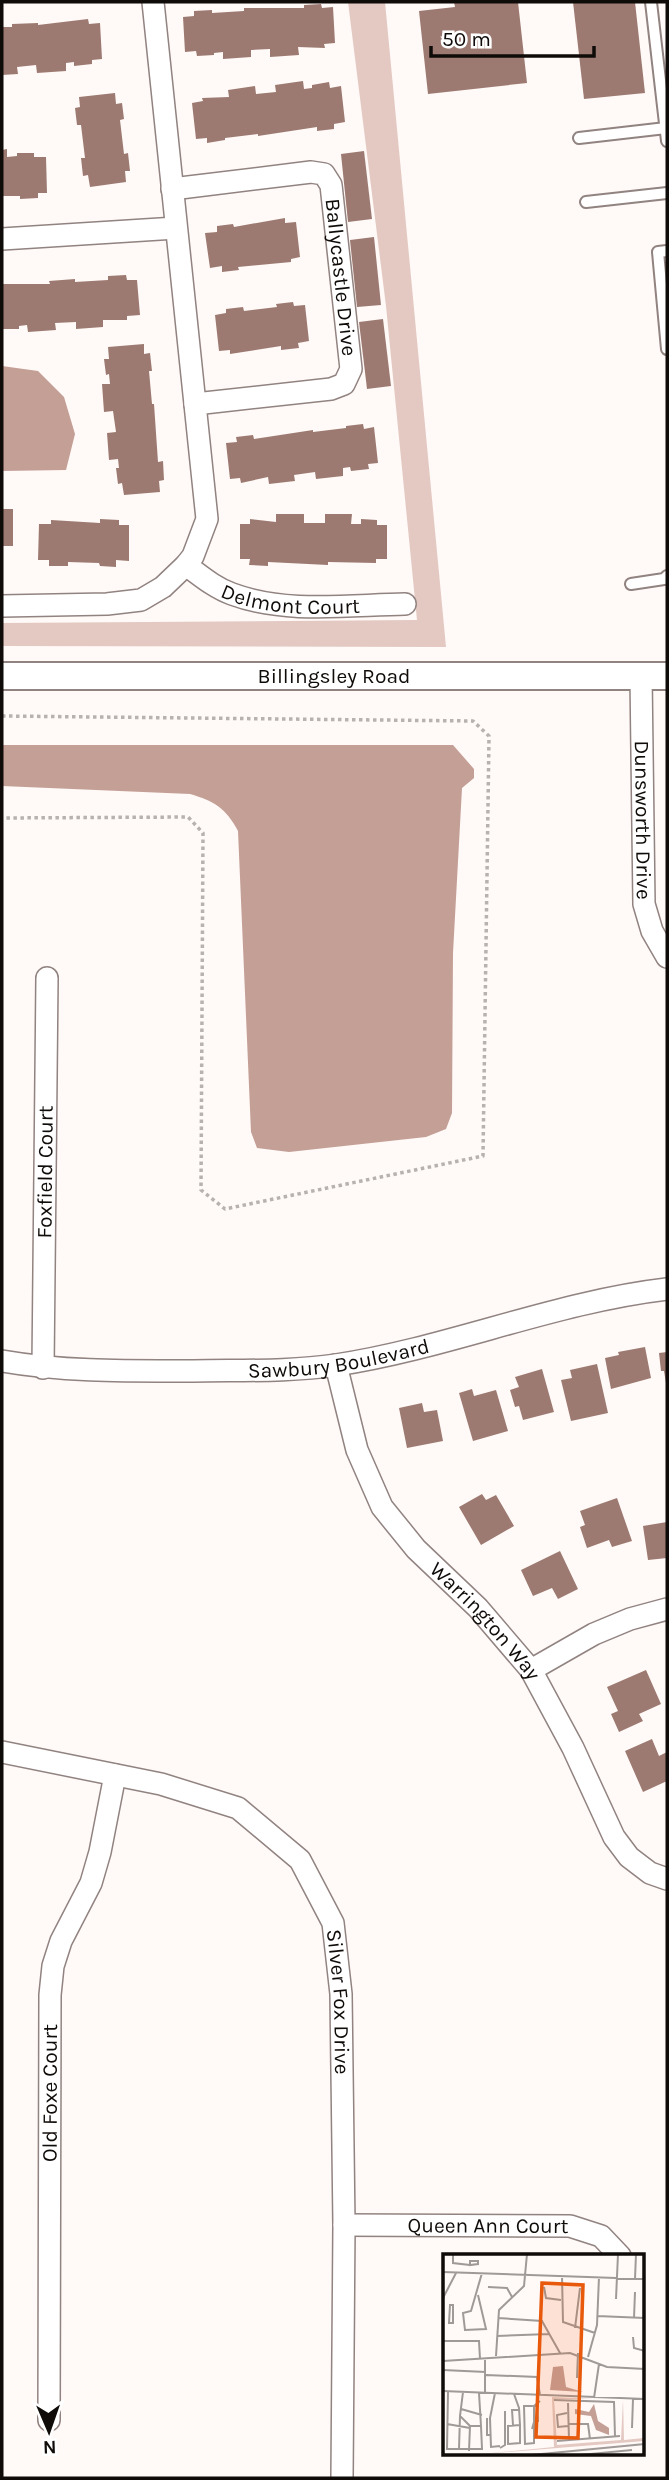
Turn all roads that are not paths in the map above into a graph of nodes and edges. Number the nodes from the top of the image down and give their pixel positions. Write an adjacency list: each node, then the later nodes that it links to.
1 (153, 2): 6 (street)
2 (651, 2): 3 (lane)
3 (666, 128): 4 (lane); 5 (lane)
4 (579, 138)
5 (667, 141)
6 (172, 189): 9 (street); 13 (street, Ballycastle Drive)
7 (667, 192): 8 (lane)
8 (586, 202)
9 (176, 228): 10 (street); 13 (street)
10 (2, 239)
11 (667, 251): 12 (lane)
12 (667, 349)
13 (195, 404): 14 (street)
14 (186, 565): 17 (street, Delmont Court); 18 (street)
15 (667, 576): 16 (lane)
16 (631, 584)
17 (405, 604)
18 (2, 606)
19 (2, 676): 20 (street, Billingsley Road)
20 (654, 676): 21 (street, Dunsworth Drive)
21 (667, 957)
22 (47, 978): 26 (street, Foxfield Court)
23 (667, 1289): 25 (street, Sawbury Boulevard)
24 (2, 1361): 26 (street, Sawbury Boulevard)
25 (336, 1365): 26 (street, Sawbury Boulevard); 28 (street, Warrington Way)
26 (43, 1368)
27 (667, 1609): 28 (street)
28 (531, 1670): 31 (street, Warrington Way)
29 (2, 1752): 30 (street, Silver Fox Drive)
30 (115, 1775): 32 (street, Silver Fox Drive); 34 (street, Old Foxe Court)
31 (658, 1876)
32 (344, 2225): 33 (street, Queen Ann Court); 35 (street, Silver Fox Drive)
33 (618, 2254)
34 (49, 2420)
35 (342, 2478)

